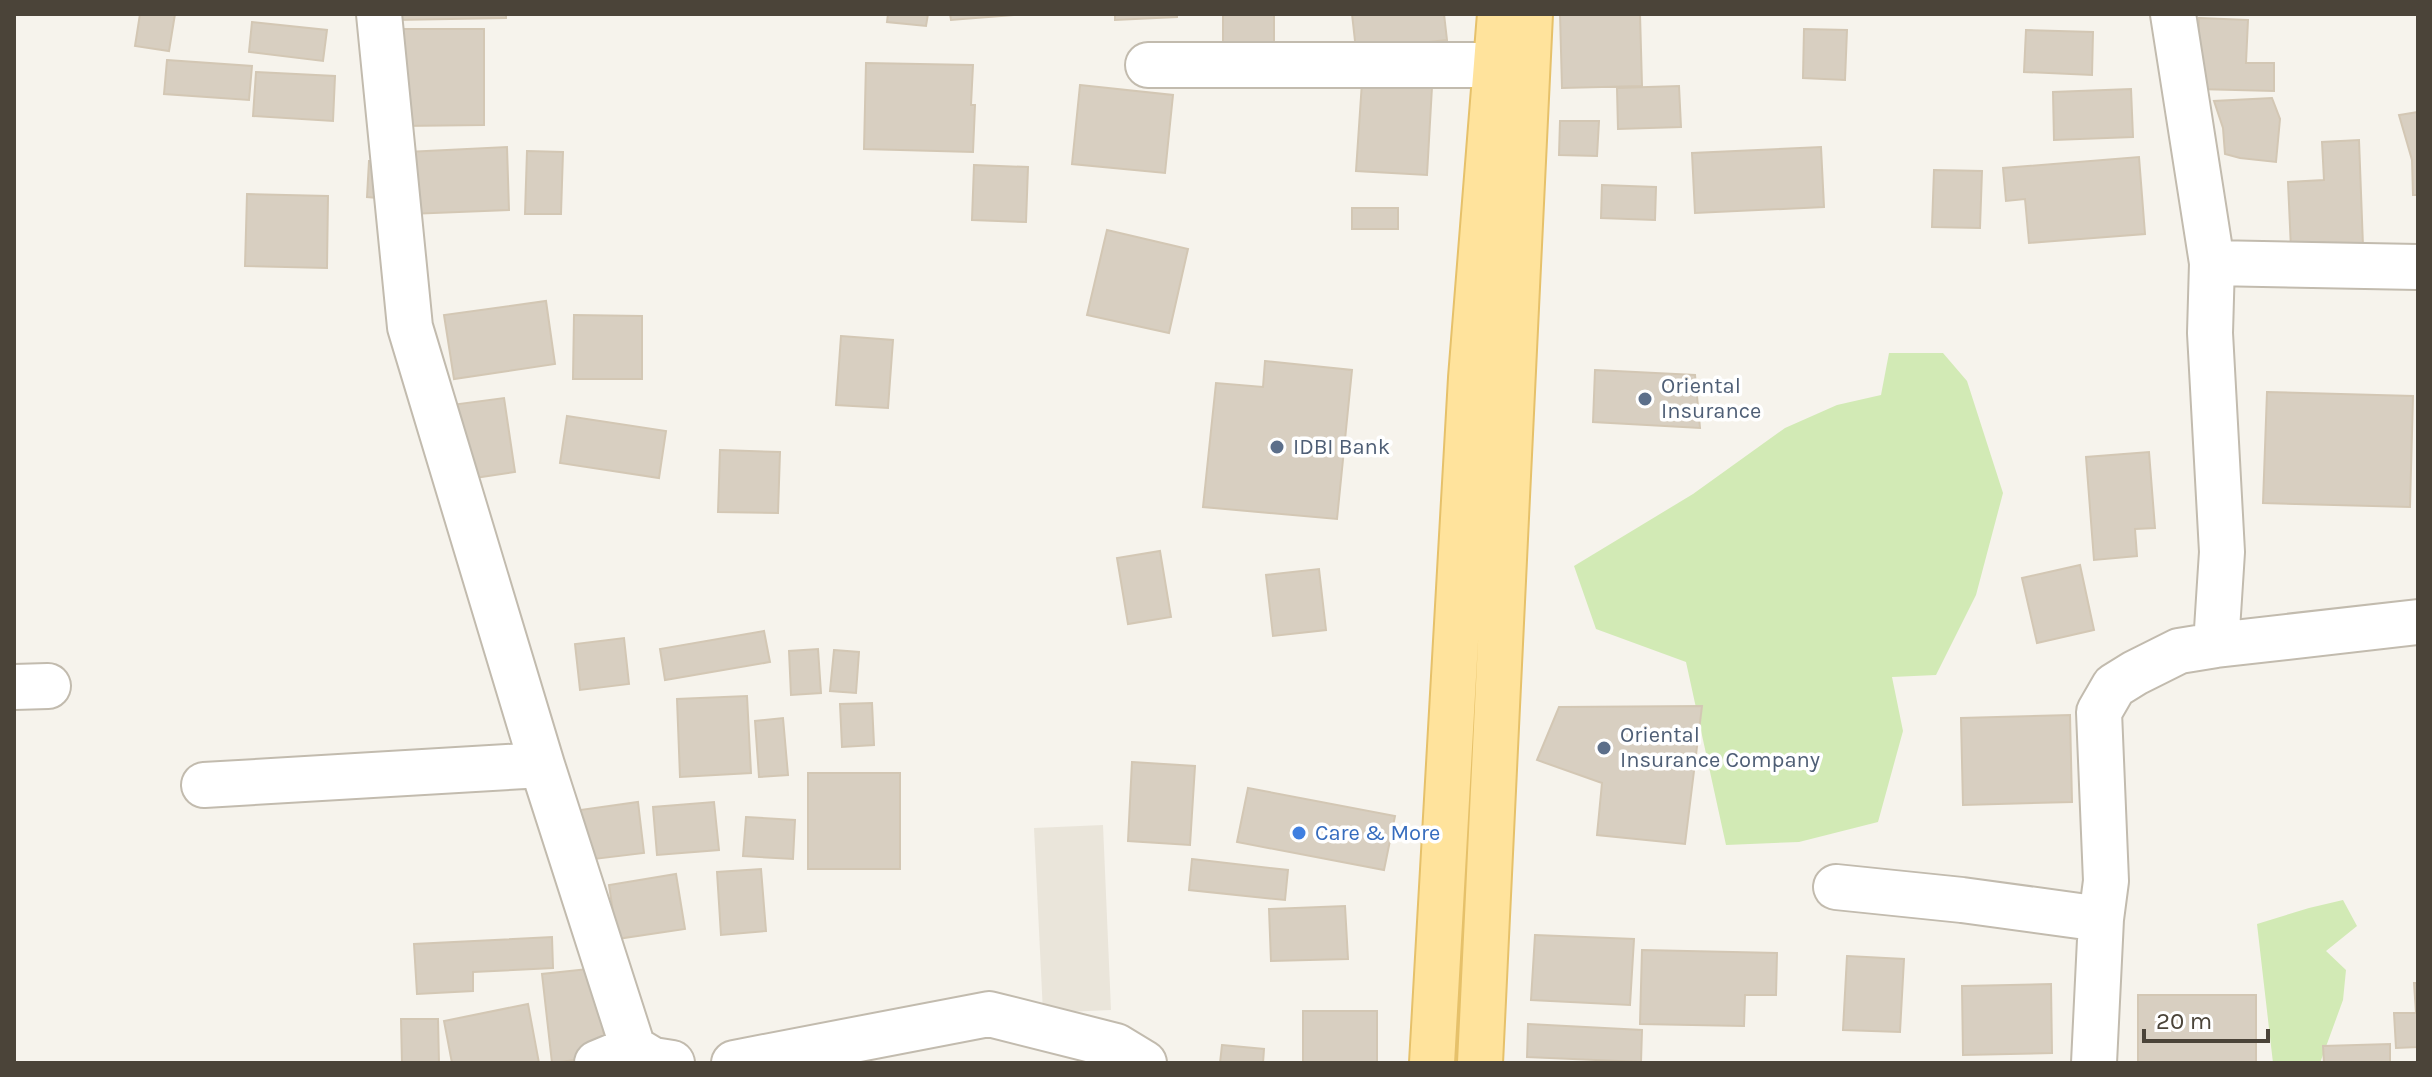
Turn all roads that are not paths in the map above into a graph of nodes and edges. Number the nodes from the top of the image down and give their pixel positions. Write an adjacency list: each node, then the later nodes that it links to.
1 (379, 14): 11 (street)
2 (1500, 14): 6 (main road)
3 (1530, 14): 19 (main road)
4 (2173, 14): 7 (street)
5 (1148, 65): 6 (street)
6 (1495, 65): 18 (main road)
7 (2212, 263): 8 (street); 10 (street)
8 (2418, 267)
9 (2418, 622): 10 (street)
10 (2216, 645): 14 (street)
11 (542, 765): 12 (street); 15 (street)
12 (204, 785)
13 (1836, 887): 14 (street)
14 (2101, 919): 20 (street)
15 (634, 1058)
16 (734, 1063): 17 (street)
17 (1144, 1063)
18 (1432, 1063)
19 (1480, 1063)
20 (2094, 1063)

